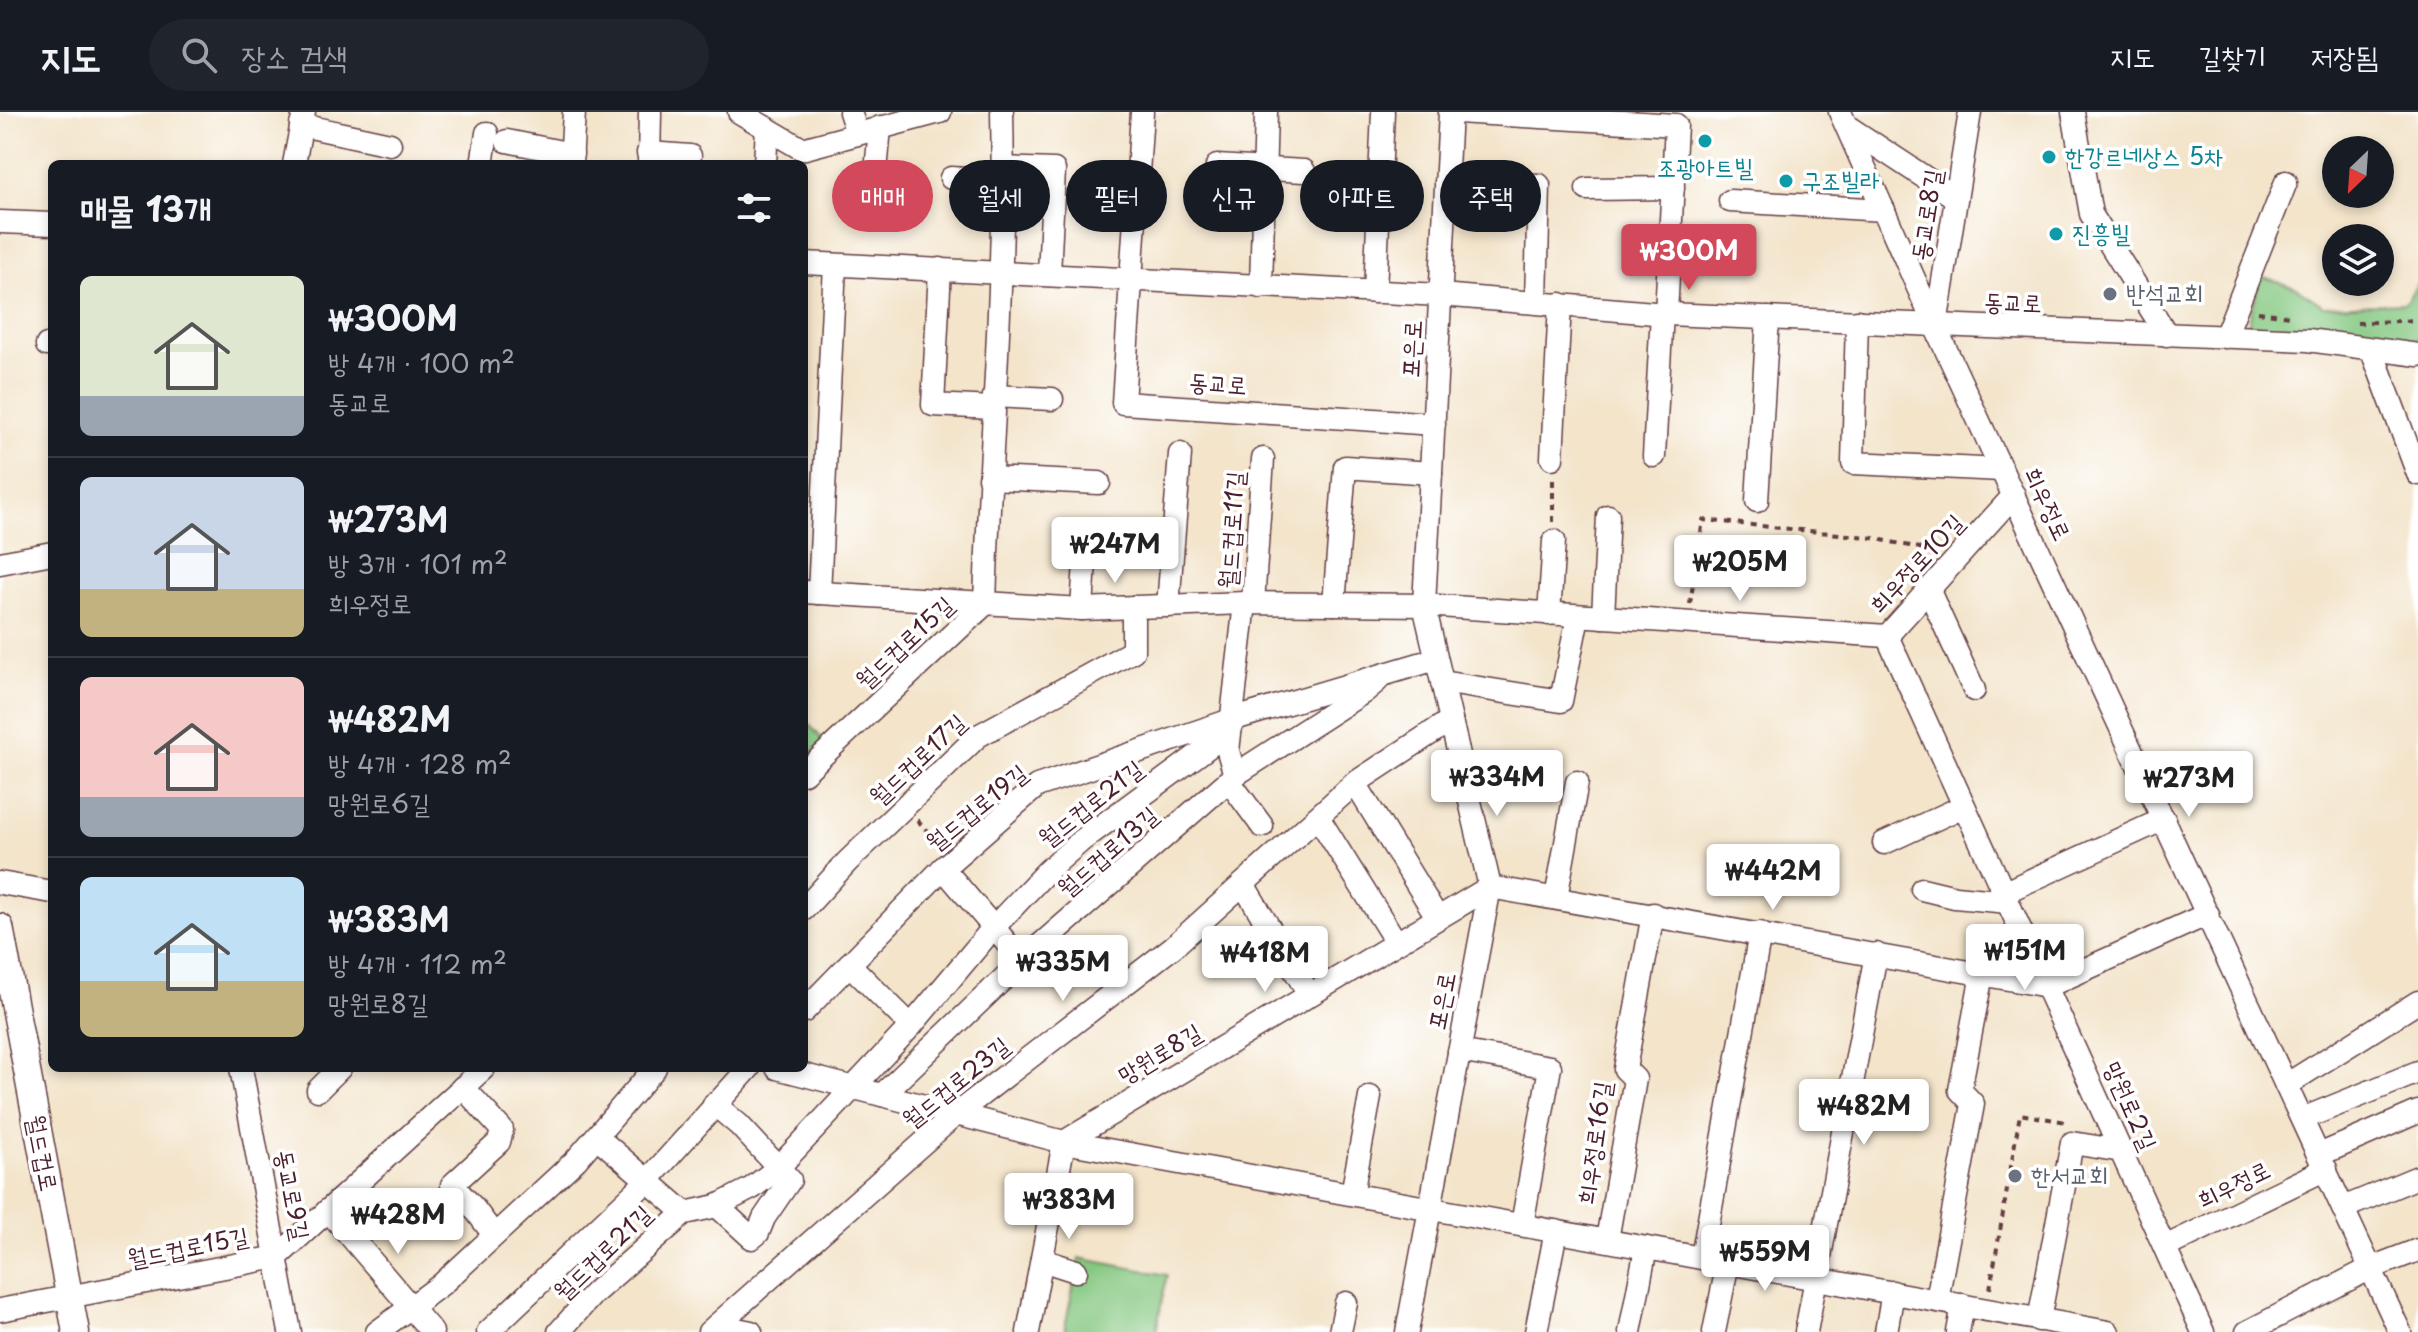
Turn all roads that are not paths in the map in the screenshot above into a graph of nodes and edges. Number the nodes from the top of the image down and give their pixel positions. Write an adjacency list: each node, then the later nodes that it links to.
1 (574, 112): 22 (street)
2 (650, 112): 21 (street)
3 (739, 112): 18 (street)
4 (940, 112): 17 (street)
5 (1002, 112): 27 (street, 월드컵로15길)
6 (1142, 112): 48 (street, 동교로)
7 (1266, 112): 28 (street)
8 (1383, 112): 50 (street)
9 (1450, 112): 29 (street, 포은로)
10 (1457, 112): 15 (street)
11 (1970, 112): 34 (street, 동교로8길)
12 (2073, 112): 58 (street)
13 (1838, 117): 34 (street, 희우정로); 36 (street, 희우정로)
14 (302, 118): 19 (street); 23 (street)
15 (1664, 118): 32 (street)
16 (853, 123): 17 (street); 18 (street)
17 (880, 127): 26 (street)
18 (767, 128): 25 (street)
19 (390, 144)
20 (690, 156): 21 (street)
21 (648, 158)
22 (571, 159): 24 (street)
23 (295, 160)
24 (484, 160)
25 (765, 160)
26 (877, 160)
27 (1003, 160)
28 (1263, 160)
29 (1447, 160)
30 (1050, 170): 47 (street)
31 (2286, 182): 59 (street)
32 (1673, 188): 33 (street); 54 (street)
33 (1587, 189)
34 (1956, 198): 57 (street, 동교로8길)
35 (1730, 201): 36 (street)
36 (1884, 210): 57 (street, 희우정로)
37 (0, 222): 38 (street)
38 (48, 224)
39 (1002, 232): 46 (street, 월드컵로15길)
40 (1262, 232): 49 (street)
41 (1444, 232): 51 (street, 포은로)
42 (1538, 232): 52 (street)
43 (808, 263): 44 (street, 동교로)
44 (835, 265): 45 (street, 동교로); 82 (street)
45 (940, 269): 46 (street, 동교로); 63 (street)
46 (1001, 272): 47 (street, 동교로); 63 (street, 월드컵로15길)
47 (1049, 275): 48 (street, 동교로)
48 (1131, 279): 49 (street, 동교로); 64 (street, 동교로)
49 (1261, 287): 50 (street, 동교로)
50 (1375, 292): 51 (street, 동교로)
51 (1441, 295): 52 (street, 동교로); 64 (street, 포은로)
52 (1536, 302): 53 (street, 동교로)
53 (1560, 304): 54 (street, 동교로); 67 (street)
54 (1664, 314): 55 (street, 동교로); 66 (street)
55 (1768, 318): 56 (street, 동교로); 75 (street)
56 (1857, 321): 57 (street, 동교로); 69 (street)
57 (1935, 326): 58 (street, 동교로); 69 (street, 희우정로)
58 (2167, 335): 59 (street, 동교로)
59 (2225, 337): 60 (street, 동교로)
60 (2372, 351): 61 (street, 동교로); 71 (street)
61 (2418, 355)
62 (1052, 399): 63 (street)
63 (994, 402): 72 (street, 월드컵로15길)
64 (1434, 424): 70 (street, 포은로)
65 (1180, 454): 87 (street)
66 (1654, 456)
67 (1552, 458)
68 (1263, 459): 83 (street, 월드컵로11길)
69 (2002, 470): 74 (street, 희우정로)
70 (1431, 473): 85 (street); 86 (street, 포은로)
71 (2418, 474)
72 (989, 478): 73 (street); 84 (street, 월드컵로15길)
73 (1099, 483)
74 (2014, 495): 81 (street, 희우정로10길); 106 (street, 희우정로)
75 (1757, 501)
76 (1608, 516): 92 (street)
77 (1554, 541): 90 (street)
78 (1086, 546): 89 (street)
79 (48, 554): 80 (street)
80 (0, 563)
81 (1929, 591): 93 (street, 희우정로10길); 97 (street)
82 (812, 592): 84 (street, 월드컵로11길)
83 (1249, 603): 85 (street, 월드컵로11길); 87 (street, 월드컵로11길); 99 (street)
84 (985, 604): 89 (street, 월드컵로11길); 100 (street, 월드컵로15길)
85 (1334, 604): 86 (street, 월드컵로11길)
86 (1424, 605): 90 (street, 희우정로10길); 94 (street, 포은로)
87 (1168, 606): 88 (street, 월드컵로11길)
88 (1133, 607): 89 (street, 월드컵로11길); 117 (street, 월드컵로17길)
89 (1082, 609)
90 (1549, 614): 91 (street, 희우정로10길)
91 (1578, 616): 92 (street, 희우정로10길); 96 (street)
92 (1603, 617): 93 (street, 희우정로10길)
93 (1887, 636): 104 (street, 망원로2길)
94 (1436, 659): 95 (street, 월드컵로19길); 96 (street, 포은로)
95 (1387, 671): 99 (street, 월드컵로19길); 101 (street, 월드컵로13길)
96 (1442, 682): 98 (street, 포은로)
97 (1974, 690)
98 (1451, 720): 103 (street, 월드컵로23길); 112 (street, 포은로)
99 (1230, 726): 101 (street); 109 (street, 월드컵로19길); 122 (street, 월드컵로21길)
100 (808, 769)
101 (1232, 778): 107 (street); 126 (street, 월드컵로13길)
102 (1577, 782): 115 (street)
103 (1355, 783): 105 (street, 월드컵로23길); 120 (street)
104 (1964, 806): 108 (street); 116 (street, 망원로2길)
105 (1318, 817): 111 (street, 월드컵로23길); 124 (street)
106 (2164, 819): 116 (street); 119 (street, 희우정로)
107 (1262, 826)
108 (1884, 843)
109 (948, 863): 122 (street); 127 (street, 월드컵로19길)
110 (0, 883): 114 (street)
111 (1243, 884): 130 (street); 150 (street, 월드컵로23길)
112 (1490, 887): 115 (street); 120 (street, 망원로8길); 134 (street, 포은로)
113 (1922, 889): 116 (street)
114 (48, 891)
115 (1556, 898): 118 (street)
116 (2006, 898): 129 (street, 망원로2길)
117 (808, 905)
118 (1653, 914): 123 (street); 168 (street, 희우정로16길)
119 (2208, 914): 129 (street); 142 (street, 희우정로)
120 (1437, 917): 124 (street, 망원로8길)
121 (0, 927): 180 (main road, 월드컵로)
122 (993, 928): 126 (street); 133 (street, 월드컵로21길)
123 (1760, 933): 125 (street); 173 (street)
124 (1396, 942): 130 (street, 망원로8길)
125 (1876, 954): 128 (street); 178 (street)
126 (1022, 961): 146 (street, 월드컵로13길)
127 (849, 964): 132 (street, 월드컵로19길); 133 (street)
128 (1982, 974): 129 (street); 181 (street)
129 (2048, 986): 154 (street, 망원로2길)
130 (1309, 994): 153 (street, 망원로8길)
131 (2418, 1002): 142 (street)
132 (808, 1007)
133 (911, 1026): 144 (street, 월드컵로21길)
134 (1459, 1051): 162 (street, 포은로); 165 (street)
135 (242, 1072): 172 (street, 동교로9길)
136 (336, 1072): 145 (street)
137 (480, 1072): 143 (street, 월드컵로15길)
138 (651, 1072): 152 (street)
139 (745, 1072): 148 (street)
140 (792, 1072): 144 (street)
141 (2418, 1072): 151 (street)
142 (2286, 1085): 151 (street, 희우정로)
143 (463, 1087): 163 (street, 월드컵로15길); 167 (street)
144 (851, 1088): 146 (street); 156 (street, 월드컵로21길)
145 (318, 1090)
146 (882, 1095): 150 (street)
147 (1370, 1097): 159 (street)
148 (714, 1104): 156 (street); 158 (street)
149 (2418, 1112): 155 (street, 희우정로)
150 (956, 1114): 153 (street); 187 (street, 월드컵로23길)
151 (2302, 1119): 155 (street, 희우정로)
152 (597, 1137): 158 (street); 167 (street)
153 (1064, 1142): 159 (street); 174 (street)
154 (2122, 1151): 169 (street, 망원로2길); 186 (street)
155 (2322, 1162): 161 (street, 희우정로); 169 (street, 희우정로)
156 (778, 1168): 160 (street, 월드컵로21길); 160 (street)
157 (2418, 1177): 161 (street)
158 (648, 1180): 164 (street, 월드컵로21길); 193 (street)
159 (1352, 1194): 162 (street)
160 (717, 1206): 164 (street, 월드컵로21길)
161 (2343, 1208): 176 (street, 희우정로)
162 (1429, 1209): 165 (street, 희우정로16길); 198 (street, 포은로)
163 (328, 1210): 172 (street, 월드컵로15길); 183 (street)
164 (685, 1213): 194 (street, 월드컵로21길)
165 (1522, 1225): 166 (street, 희우정로16길)
166 (1556, 1231): 168 (street, 희우정로16길); 199 (street, 희우정로16길)
167 (494, 1235): 183 (street)
168 (1607, 1240): 170 (street, 희우정로16길)
169 (2165, 1247): 206 (street, 망원로2길)
170 (1646, 1248): 173 (street, 희우정로16길); 200 (street)
171 (2418, 1250): 176 (street)
172 (277, 1257): 180 (street, 월드컵로15길); 190 (street, 동교로9길)
173 (1702, 1258): 175 (street, 희우정로16길)
174 (1042, 1260): 177 (street); 196 (street)
175 (1728, 1262): 178 (street, 희우정로16길); 201 (street)
176 (2371, 1268): 207 (street); 208 (street, 희우정로)
177 (1076, 1271)
178 (1816, 1280): 179 (street, 희우정로16길); 202 (street)
179 (1893, 1292): 181 (street, 희우정로16길); 203 (street)
180 (69, 1298): 184 (street, 월드컵로15길); 189 (main road, 월드컵로)
181 (1937, 1300): 185 (street, 희우정로16길)
182 (1346, 1303): 197 (street)
183 (411, 1306): 191 (street); 192 (street)
184 (0, 1310)
185 (1988, 1315): 186 (street, 희우정로16길); 204 (street)
186 (2039, 1320): 188 (street, 희우정로16길)
187 (713, 1329): 195 (street)
188 (2071, 1329): 205 (street, 희우정로16길)
189 (76, 1332)
190 (290, 1332)
191 (377, 1332)
192 (432, 1332)
193 (488, 1332)
194 (559, 1332)
195 (751, 1332)
196 (1028, 1332)
197 (1340, 1332)
198 (1407, 1332)
199 (1536, 1332)
200 (1630, 1332)
201 (1714, 1332)
202 (1806, 1332)
203 (1886, 1332)
204 (1958, 1332)
205 (2108, 1332)
206 (2203, 1332)
207 (2247, 1332)
208 (2400, 1332)

